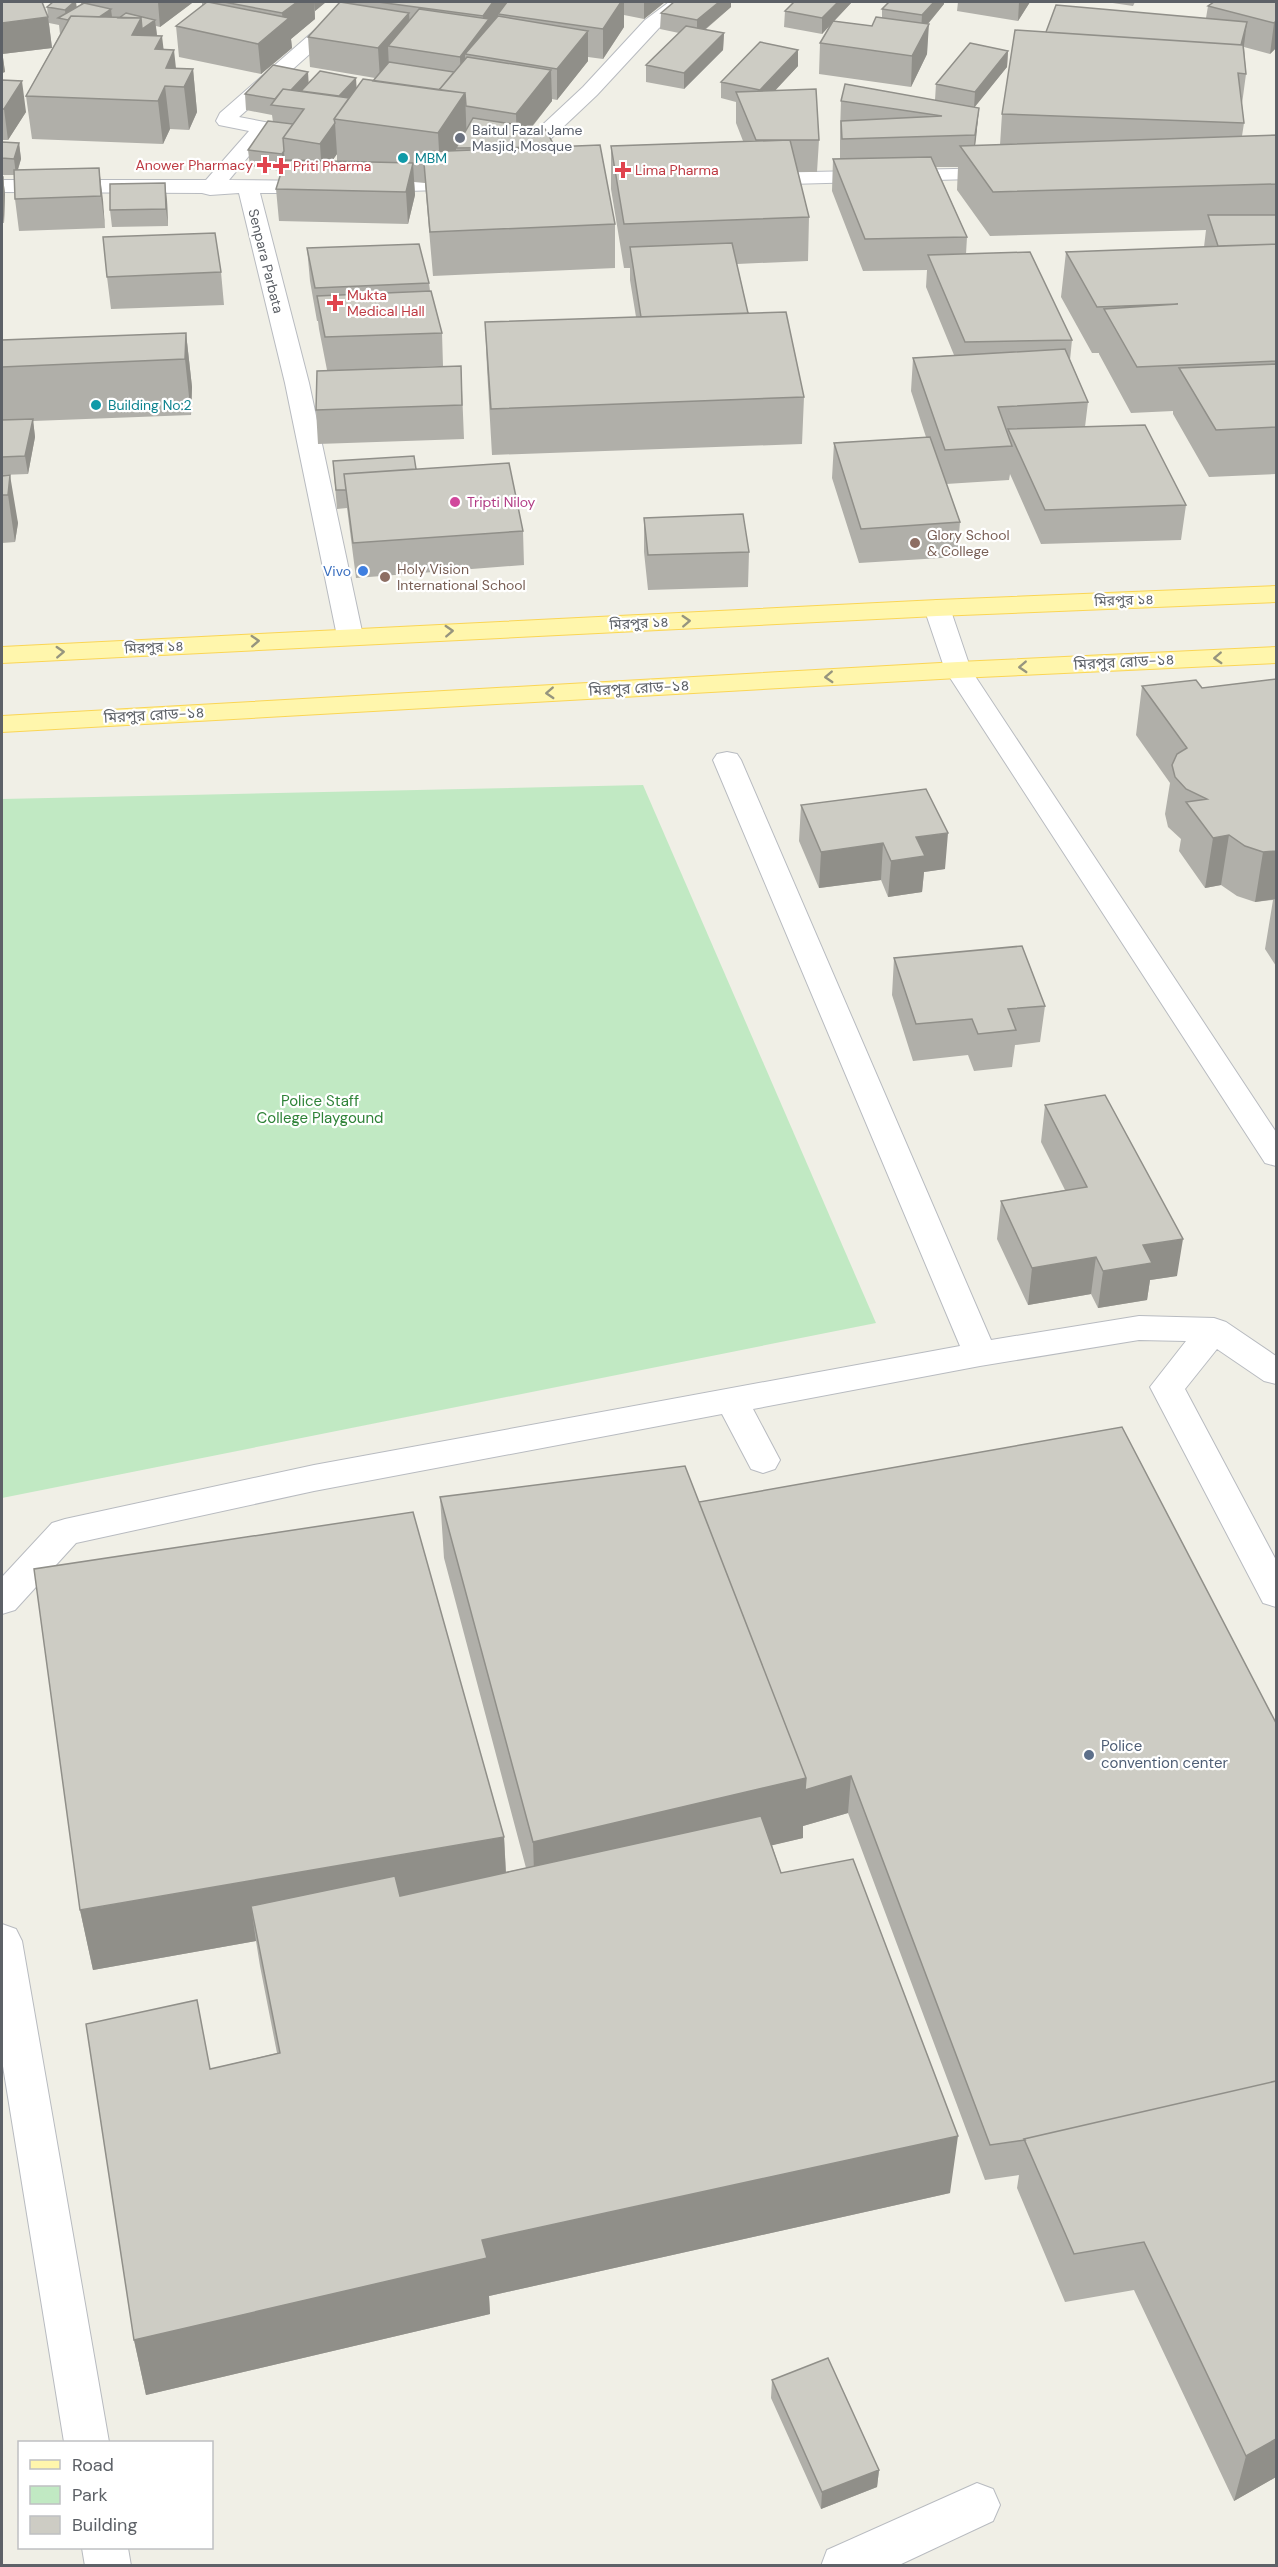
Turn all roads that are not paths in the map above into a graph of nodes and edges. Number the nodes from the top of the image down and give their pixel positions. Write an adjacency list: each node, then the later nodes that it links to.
1 (358, 2): 11 (street)
2 (681, 2): 4 (street)
3 (629, 21): 4 (street)
4 (652, 24): 5 (street)
5 (570, 170)
6 (1028, 174): 7 (street)
7 (732, 179)
8 (495, 183): 10 (street, Senpara Parbata)
9 (2, 186): 11 (street)
10 (248, 188): 11 (street); 14 (street, Senpara Parbata)
11 (210, 189)
12 (1276, 594): 13 (main road, মিরপুর ১৪)
13 (937, 608): 14 (main road, মিরপুর ১৪, one-way to 13); 17 (street)
14 (350, 636): 15 (main road, মিরপুর ১৪, one-way to 14)
15 (2, 655)
16 (1276, 655): 17 (main road, মিরপুর রোড-১৪, one-way to 17)
17 (958, 670): 18 (main road, মিরপুর রোড-১৪, one-way to 18); 20 (street)
18 (2, 724)
19 (727, 760): 22 (street)
20 (1276, 1156)
21 (1214, 1330): 22 (street); 23 (street); 26 (street)
22 (980, 1354): 24 (street)
23 (1276, 1372)
24 (732, 1401): 25 (street); 27 (street)
25 (763, 1460)
26 (1276, 1593)
27 (2, 1600)
28 (2, 1941): 29 (street)
29 (87, 2441)
30 (977, 2505): 33 (street)
31 (105, 2549): 32 (street)
32 (108, 2565)
33 (844, 2565)

